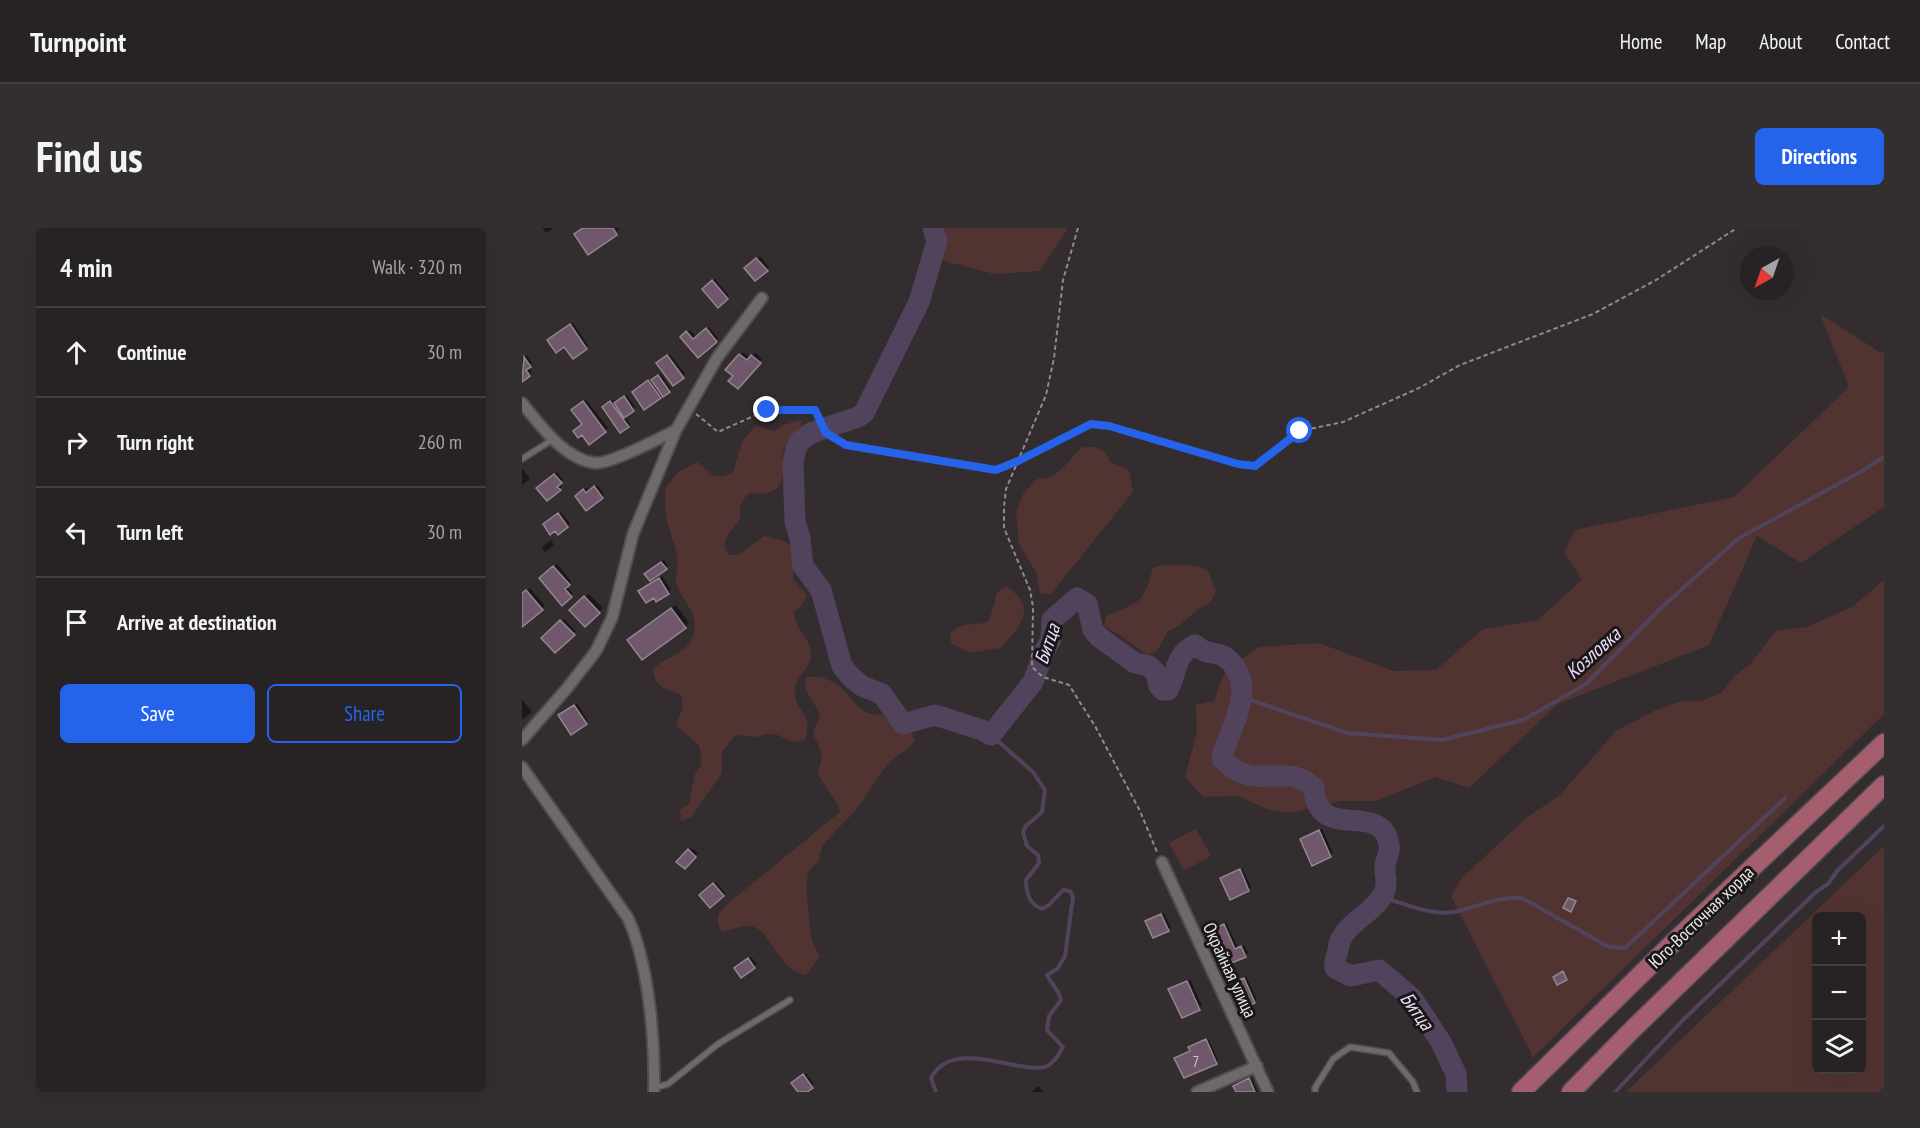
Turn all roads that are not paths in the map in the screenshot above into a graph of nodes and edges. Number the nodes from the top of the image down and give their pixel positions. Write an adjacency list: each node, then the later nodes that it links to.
1 (762, 298): 3 (street)
2 (522, 403): 4 (street)
3 (676, 430): 4 (street); 6 (street)
4 (552, 440): 5 (lane)
5 (522, 459)
6 (522, 740)
7 (1884, 743): 18 (main road, Юго-Восточная хорда)
8 (522, 767): 13 (street)
9 (1884, 785): 19 (main road, Юго-Восточная хорда)
10 (1162, 862): 12 (street, Окрайная улица)
11 (790, 1000): 13 (lane)
12 (1257, 1066): 14 (street); 15 (street, Окрайная улица)
13 (654, 1091)
14 (1197, 1092)
15 (1268, 1092)
16 (1315, 1092): 17 (lane)
17 (1417, 1092)
18 (1521, 1092)
19 (1571, 1092)

